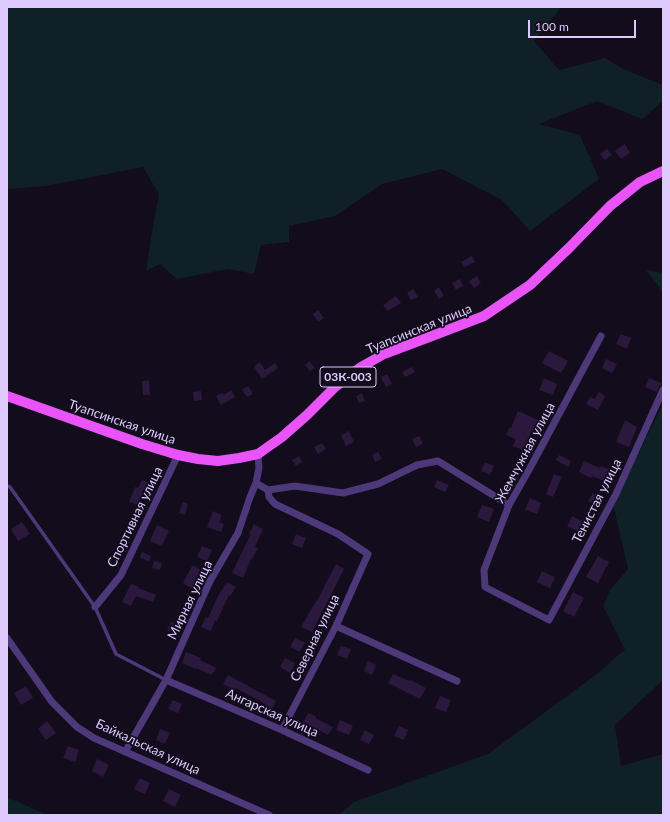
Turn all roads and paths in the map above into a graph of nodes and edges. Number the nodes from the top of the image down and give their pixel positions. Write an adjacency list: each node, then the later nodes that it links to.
1 (663, 171): 5 (main road, Туапсинская улица / 03К-003)
2 (601, 336): 10 (street, Жемчужная улица)
3 (663, 390): 11 (street, Тенистая улица)
4 (7, 396): 6 (main road, Туапсинская улица / 03К-003)
5 (258, 454): 6 (main road, Туапсинская улица / 03К-003); 7 (street, Мирная улица)
6 (178, 455): 12 (street, Спортивная улица)
7 (256, 483): 9 (street); 15 (street, Мирная улица)
8 (7, 486): 12 (lane)
9 (268, 490): 10 (street); 13 (street, Северная улица)
10 (509, 505): 11 (street, Жемчужная улица)
11 (485, 587)
12 (95, 607): 15 (lane)
13 (336, 626): 16 (street); 17 (street, Северная улица)
14 (7, 638): 18 (street, Байкальская улица)
15 (166, 680): 17 (street, Ангарская улица); 18 (street, Мирная улица)
16 (457, 681)
17 (282, 730): 19 (street, Ангарская улица)
18 (125, 752): 20 (street, Байкальская улица)
19 (368, 770)
20 (269, 815)

